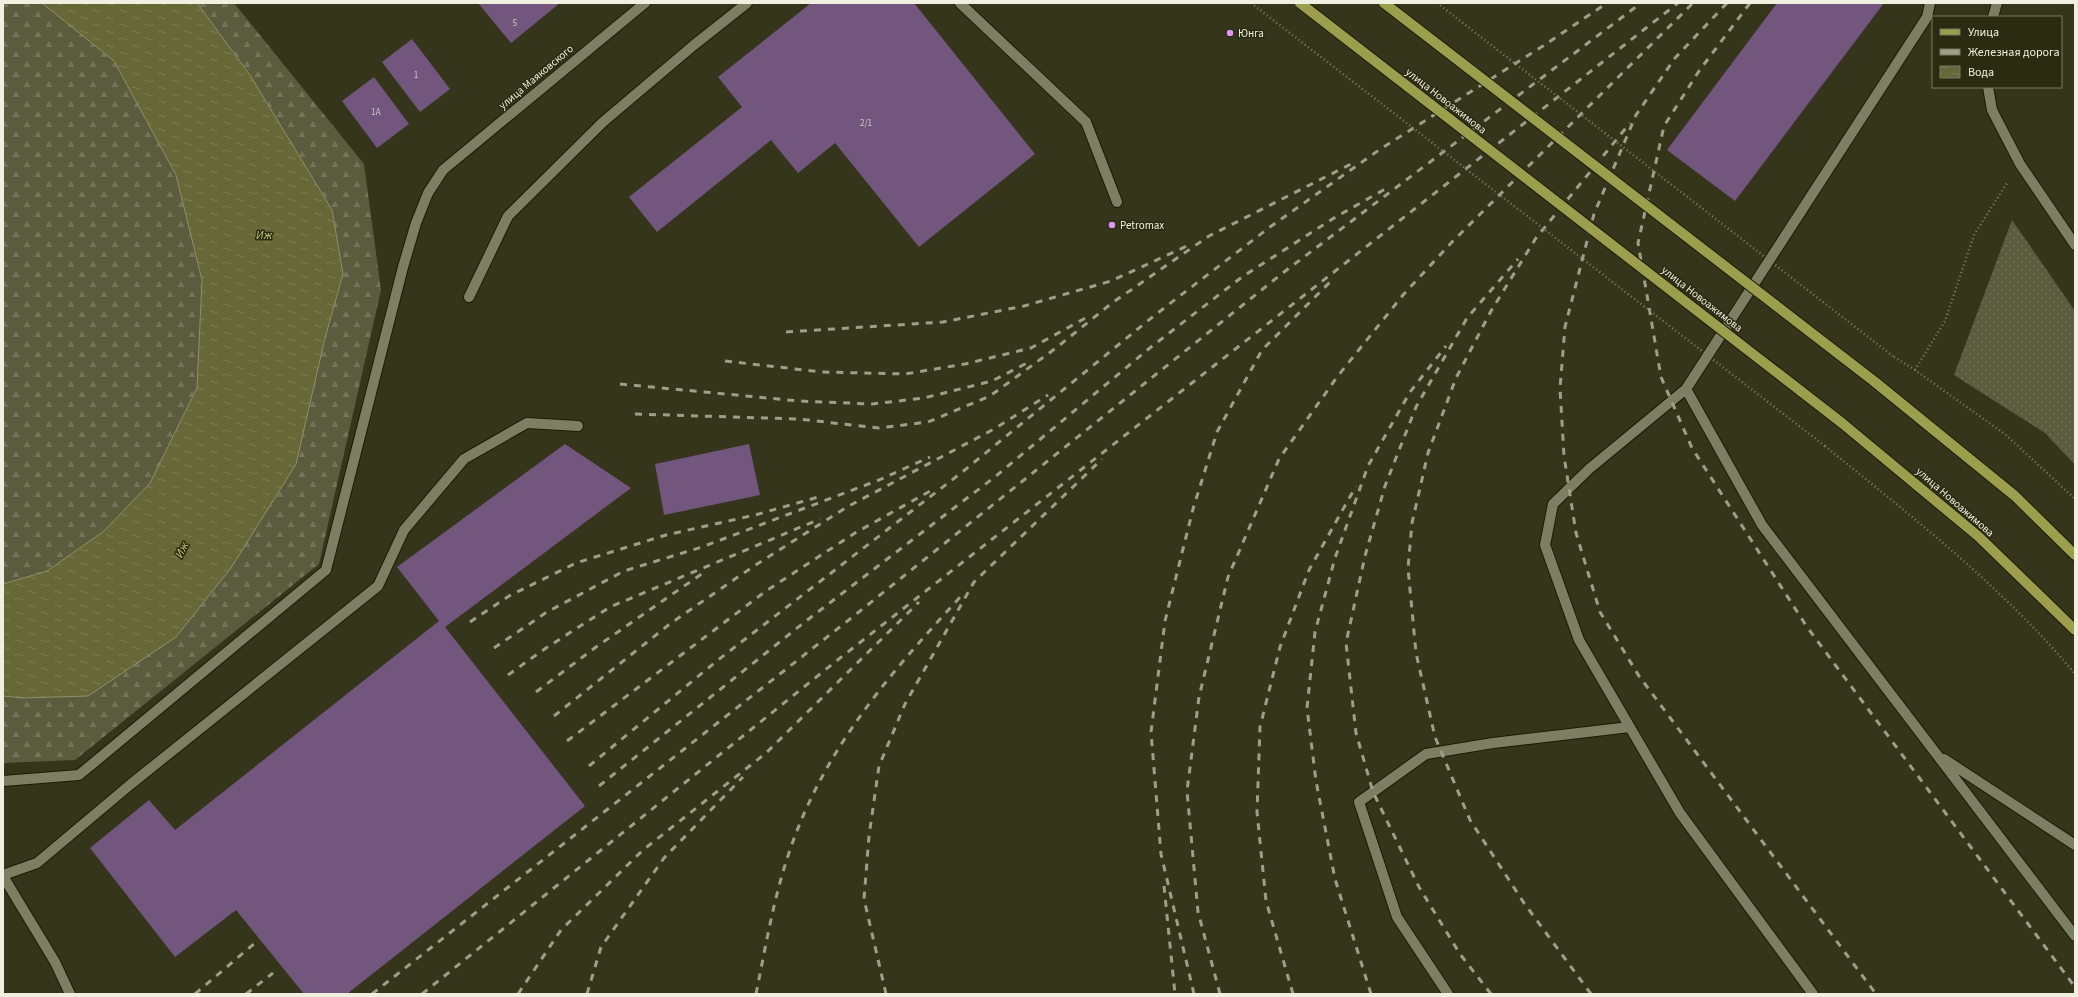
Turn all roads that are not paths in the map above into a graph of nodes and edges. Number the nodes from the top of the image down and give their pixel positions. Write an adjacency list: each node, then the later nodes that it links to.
1 (645, 3): 19 (street, улица Маяковского)
2 (747, 3): 12 (street)
3 (960, 3): 10 (street)
4 (1300, 3): 16 (main road, улица Новоажимова, bridge)
5 (1384, 3): 15 (main road, bridge)
6 (1930, 3): 13 (street)
7 (1997, 3): 8 (street)
8 (1993, 16)
9 (1988, 88): 11 (street)
10 (1117, 202)
11 (2075, 245)
12 (469, 297)
13 (1686, 389): 17 (street); 18 (street)
14 (578, 426): 21 (street)
15 (2075, 555)
16 (2075, 630)
17 (1630, 727): 24 (street); 25 (street)
18 (1938, 755): 20 (street); 22 (street)
19 (3, 781)
20 (2075, 845)
21 (3, 876): 23 (street)
22 (2075, 936)
23 (70, 994)
24 (1448, 994)
25 (1813, 994)

